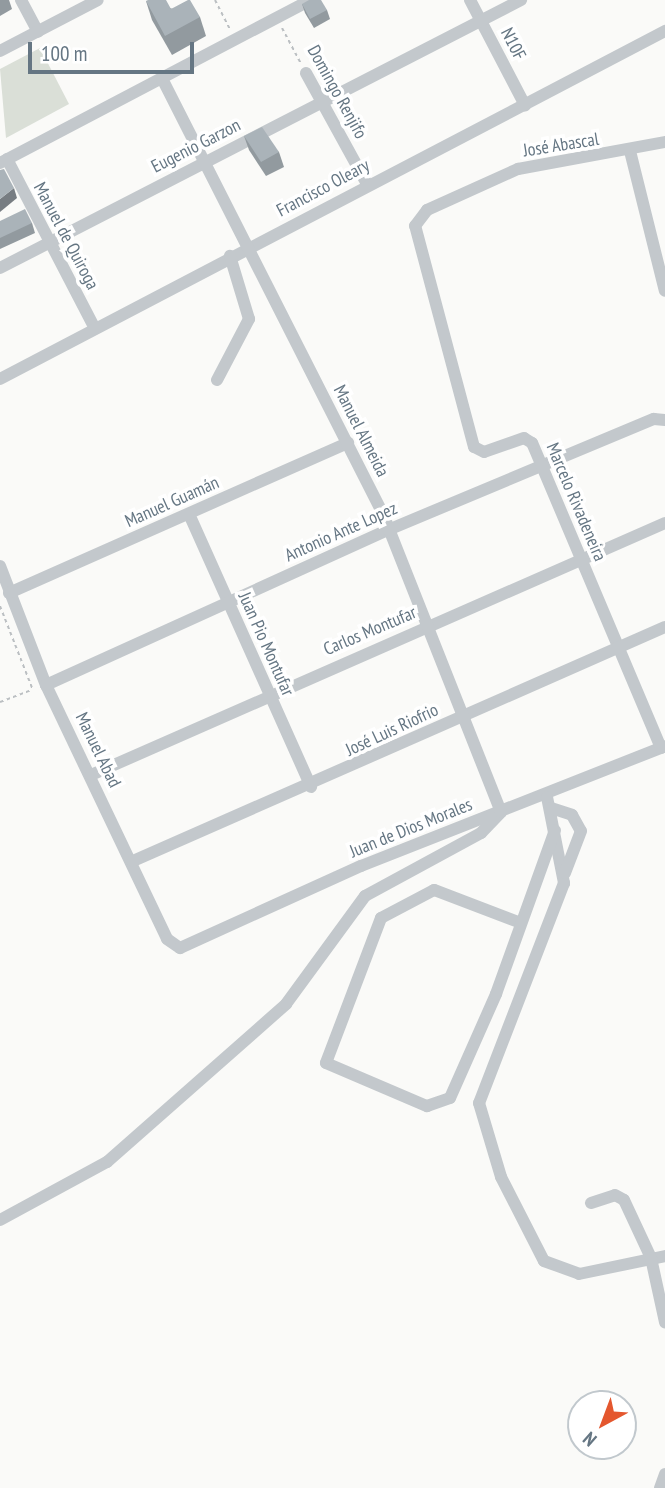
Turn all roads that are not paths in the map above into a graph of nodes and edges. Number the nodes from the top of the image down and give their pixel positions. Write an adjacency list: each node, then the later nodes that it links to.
1 (21, 0): 8 (street)
2 (98, 0): 8 (street)
3 (311, 0): 11 (street)
4 (470, 0): 6 (street, N10F)
5 (521, 0): 6 (street, Eugenio Garzon)
6 (482, 20): 12 (street, Eugenio Garzon); 13 (street, N10F)
7 (665, 31): 13 (street, Francisco Oleary)
8 (38, 32): 9 (street)
9 (0, 51)
10 (306, 73): 12 (street, Domingo Renjifo)
11 (162, 78): 16 (street); 17 (street, Manuel Almeida)
12 (323, 100): 17 (street, Eugenio Garzon); 18 (street, Domingo Renjifo)
13 (525, 105): 18 (street, Francisco Oleary)
14 (665, 142): 15 (street, José Abascal)
15 (630, 151): 19 (street, José Abascal); 24 (street)
16 (3, 161): 20 (street, Manuel de Quiroga)
17 (205, 161): 20 (street, Eugenio Garzon); 21 (street, Manuel Almeida)
18 (367, 184): 21 (street, Francisco Oleary)
19 (427, 210): 30 (street, Marcelo Rivadeneira)
20 (49, 243): 23 (street, Eugenio Garzon); 25 (street, Manuel de Quiroga)
21 (248, 247): 22 (street, Francisco Oleary); 29 (street, Manuel Almeida)
22 (230, 256): 25 (street, Francisco Oleary); 27 (street)
23 (0, 268)
24 (665, 292)
25 (95, 329): 26 (street, Francisco Oleary)
26 (0, 379)
27 (217, 380)
28 (659, 420): 30 (street, Antonio Ante Lopez)
29 (348, 443): 31 (street, Manuel Guamán); 33 (street, Manuel Almeida)
30 (541, 465): 33 (street, Antonio Ante Lopez); 34 (street, Marcelo Rivadeneira)
31 (189, 514): 36 (street, Manuel Guamán); 37 (street, Juan Pio Montufar)
32 (665, 523): 34 (street, Carlos Montufar)
33 (388, 530): 37 (street, Antonio Ante Lopez); 38 (street, Manuel Almeida)
34 (579, 556): 38 (street, Carlos Montufar); 40 (street, Marcelo Rivadeneira)
35 (0, 566): 36 (street, Manuel Abad)
36 (9, 593): 41 (street, Manuel Abad)
37 (229, 601): 41 (street, Antonio Ante Lopez); 42 (street, Juan Pio Montufar)
38 (425, 627): 42 (street, Carlos Montufar); 43 (street, Manuel Almeida)
39 (665, 627): 40 (street, José Luis Riofrio)
40 (619, 649): 43 (street, José Luis Riofrio); 44 (street, Marcelo Rivadeneira)
41 (46, 685): 45 (street, Manuel Abad)
42 (269, 694): 45 (street, Carlos Montufar); 46 (street, Juan Pio Montufar)
43 (464, 715): 46 (street, José Luis Riofrio); 48 (street, Manuel Almeida)
44 (663, 747): 47 (street, Juan de Dios Morales)
45 (91, 775): 50 (street, Manuel Abad)
46 (311, 787): 50 (street, José Luis Riofrio)
47 (549, 802): 48 (street, Juan de Dios Morales); 49 (street); 51 (street)
48 (501, 811): 53 (street, Juan de Dios Morales); 55 (street)
49 (555, 830): 51 (street); 52 (street)
50 (133, 861): 53 (street, Manuel Abad)
51 (565, 873): 57 (street)
52 (521, 923): 52 (street)
53 (173, 945)
54 (591, 1203): 57 (street)
55 (0, 1220)
56 (665, 1256): 57 (street)
57 (651, 1258): 58 (street)
58 (665, 1322)
59 (665, 1474): 60 (street)
60 (660, 1488)

